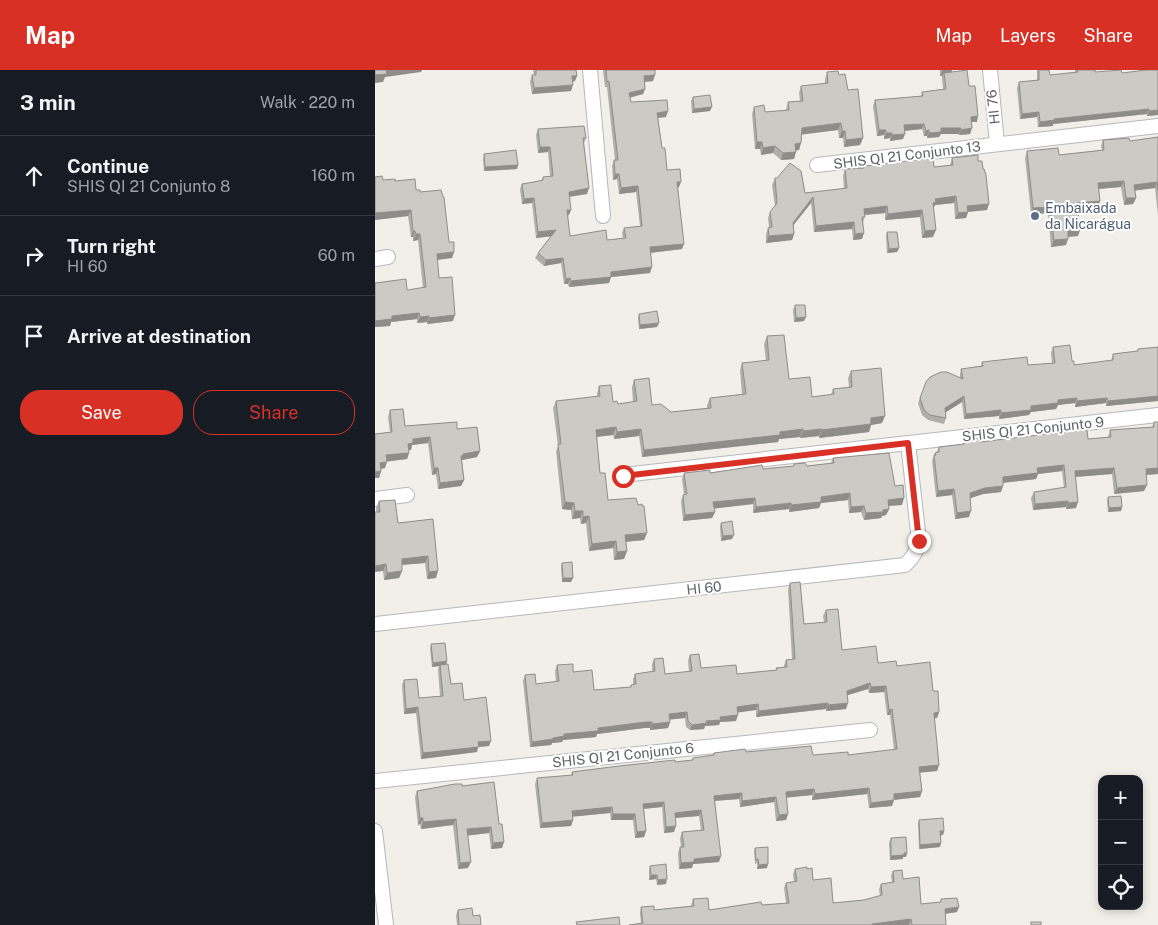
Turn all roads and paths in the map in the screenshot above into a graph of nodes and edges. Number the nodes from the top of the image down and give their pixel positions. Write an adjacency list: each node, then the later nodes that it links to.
1 (590, 70): 6 (street)
2 (990, 70): 4 (street, HI 76)
3 (1158, 126): 4 (street, SHIS QI 21 Conjunto 13)
4 (997, 144): 5 (street, SHIS QI 21 Conjunto 13)
5 (817, 165)
6 (603, 216)
7 (1158, 415): 8 (street, SHIS QI 21 Conjunto 9)
8 (908, 443): 9 (street, SHIS QI 21 Conjunto 9); 12 (street, HI 60)
9 (623, 476)
10 (407, 495): 11 (street)
11 (375, 499)
12 (375, 624)
13 (870, 730): 14 (street, SHIS QI 21 Conjunto 6)
14 (375, 781)
15 (375, 831): 16 (street)
16 (386, 925)

